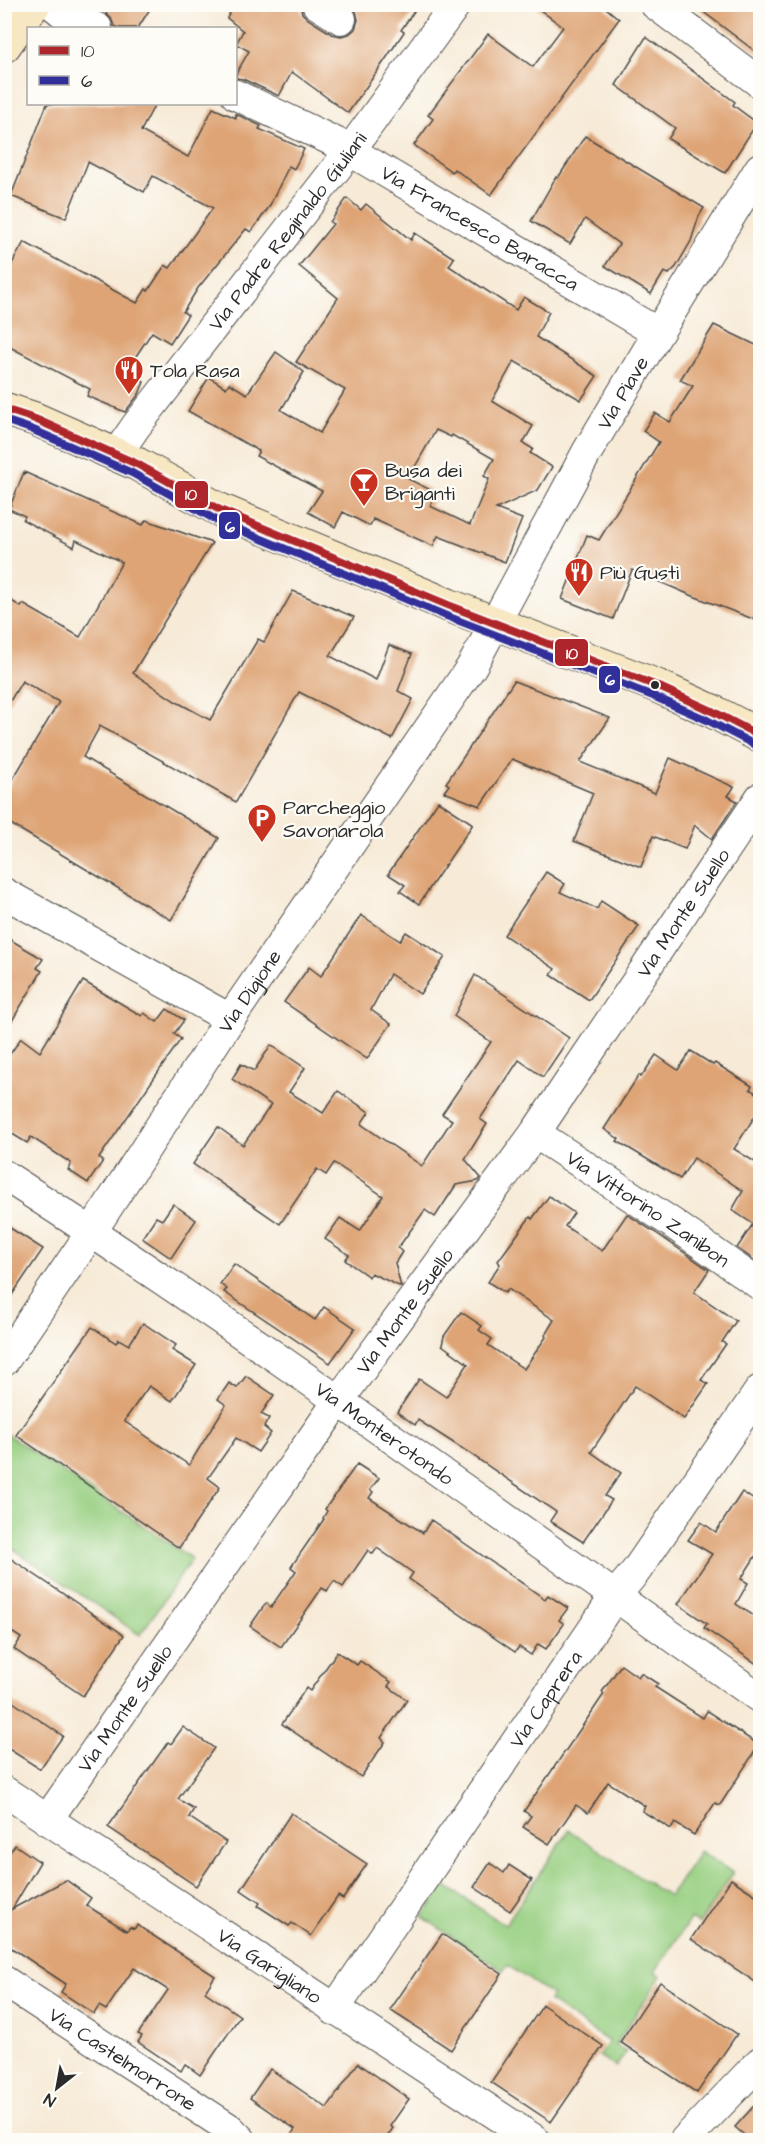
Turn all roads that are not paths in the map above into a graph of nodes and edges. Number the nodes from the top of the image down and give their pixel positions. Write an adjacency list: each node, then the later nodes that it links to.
1 (34, 4): 6 (main road)
2 (52, 4): 5 (street)
3 (456, 4): 9 (street, Via Padre Reginaldo Giuliani)
4 (655, 4): 7 (street)
5 (95, 27)
6 (4, 46)
7 (760, 83)
8 (237, 94): 9 (street, Via Francesco Baracca)
9 (349, 152): 11 (street, Via Francesco Baracca); 15 (street, Via Padre Reginaldo Giuliani)
10 (760, 168): 11 (street, Via Piave)
11 (658, 333): 17 (street, Via Piave)
12 (4, 390): 13 (main road)
13 (20, 414): 15 (main road)
14 (4, 433): 16 (main road)
15 (116, 455): 16 (main road)
16 (220, 510): 17 (main road)
17 (496, 623): 18 (main road); 21 (street, Via Digione)
18 (760, 736)
19 (760, 798): 22 (street, Via Monte Suello)
20 (4, 892): 21 (street)
21 (230, 1019): 24 (street, Via Digione)
22 (536, 1133): 25 (street, Via Vittorino Zanibon); 28 (street, Via Monte Suello)
23 (4, 1175): 24 (street, Via Monterotondo)
24 (92, 1231): 26 (street, Via Digione); 28 (street, Via Monterotondo)
25 (760, 1285)
26 (4, 1361)
27 (760, 1390): 29 (street, Via Caprera)
28 (339, 1400): 29 (street, Via Monterotondo); 32 (street, Via Monte Suello)
29 (615, 1596): 30 (street, Via Monterotondo); 34 (street, Via Caprera)
30 (760, 1698)
31 (4, 1791): 32 (street, Via Garigliano)
32 (47, 1820): 34 (street, Via Garigliano)
33 (4, 1981): 36 (street, Via Castelmorrone)
34 (334, 2010): 37 (street, Via Garigliano)
35 (760, 2061): 38 (street)
36 (241, 2140)
37 (535, 2140)
38 (685, 2140)

